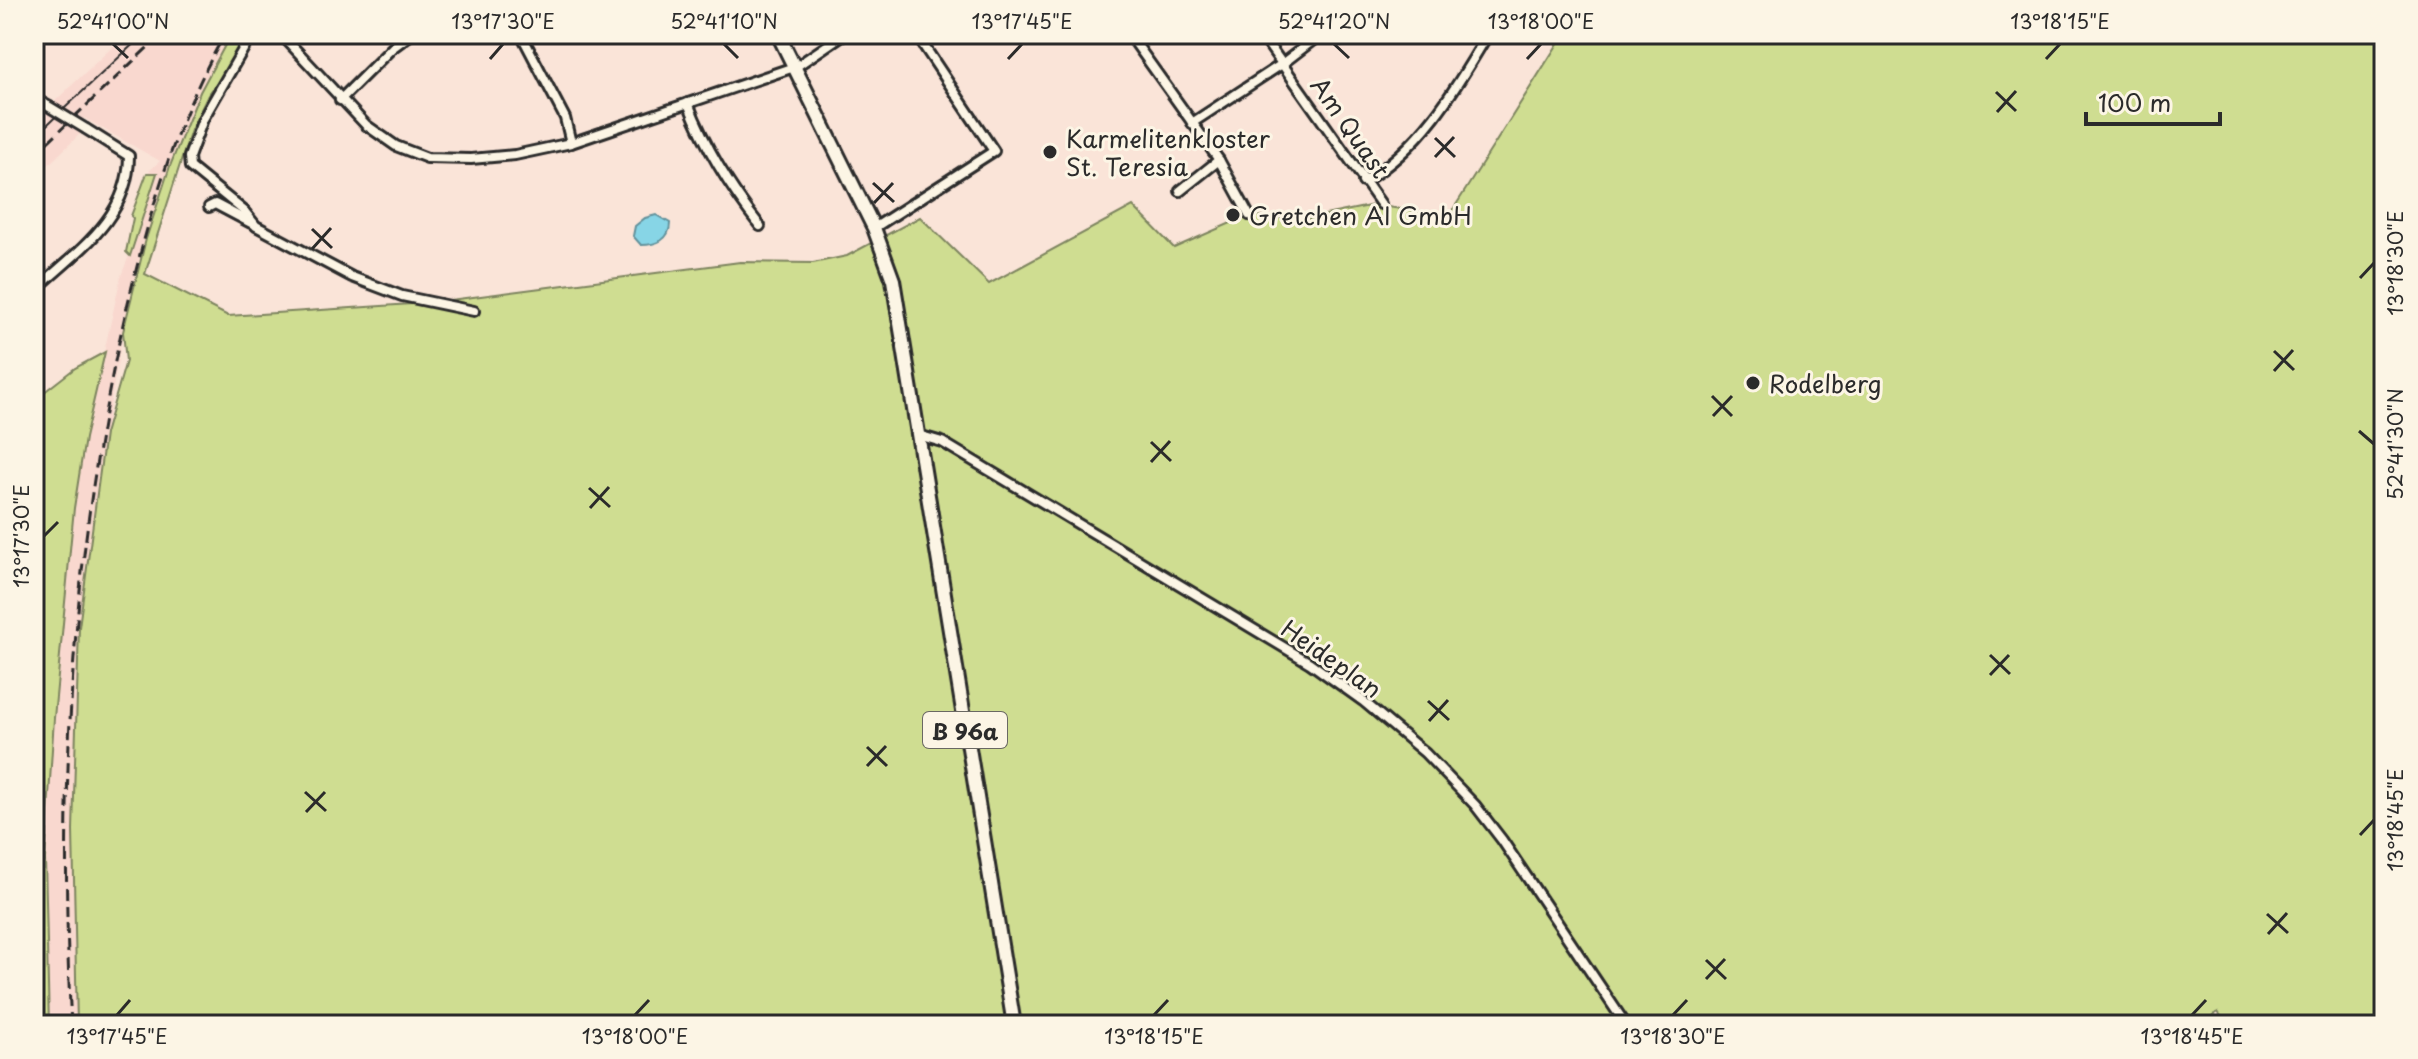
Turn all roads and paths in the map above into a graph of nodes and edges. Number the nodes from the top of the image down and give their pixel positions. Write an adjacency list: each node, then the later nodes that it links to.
1 (252, 34): 25 (street)
2 (281, 34): 15 (street)
3 (411, 34): 15 (street)
4 (521, 34): 18 (street)
5 (778, 34): 13 (main road, B 96a)
6 (844, 34): 13 (street)
7 (916, 34): 27 (street)
8 (1129, 34): 17 (street)
9 (1261, 34): 12 (street, Am Quast)
10 (1321, 34): 12 (street)
11 (1488, 34): 20 (street)
12 (1282, 64): 17 (street); 20 (street, Am Quast)
13 (794, 67): 16 (street); 27 (main road, B 96a)
14 (34, 98): 28 (street, bridge)
15 (340, 100): 18 (street)
16 (688, 103): 18 (street); 26 (street)
17 (1192, 123): 19 (street)
18 (571, 143)
19 (1219, 160): 21 (street); 24 (street)
20 (1363, 182): 22 (street, Am Quast)
21 (1180, 191)
22 (1381, 204)
23 (209, 207): 25 (street)
24 (1249, 215)
25 (256, 226): 29 (street)
26 (760, 226)
27 (874, 228): 30 (main road, B 96a)
28 (34, 291)
29 (474, 311)
30 (918, 435): 31 (main road, B 96a); 32 (street, Heideplan)
31 (1014, 1025)
32 (1626, 1025)

